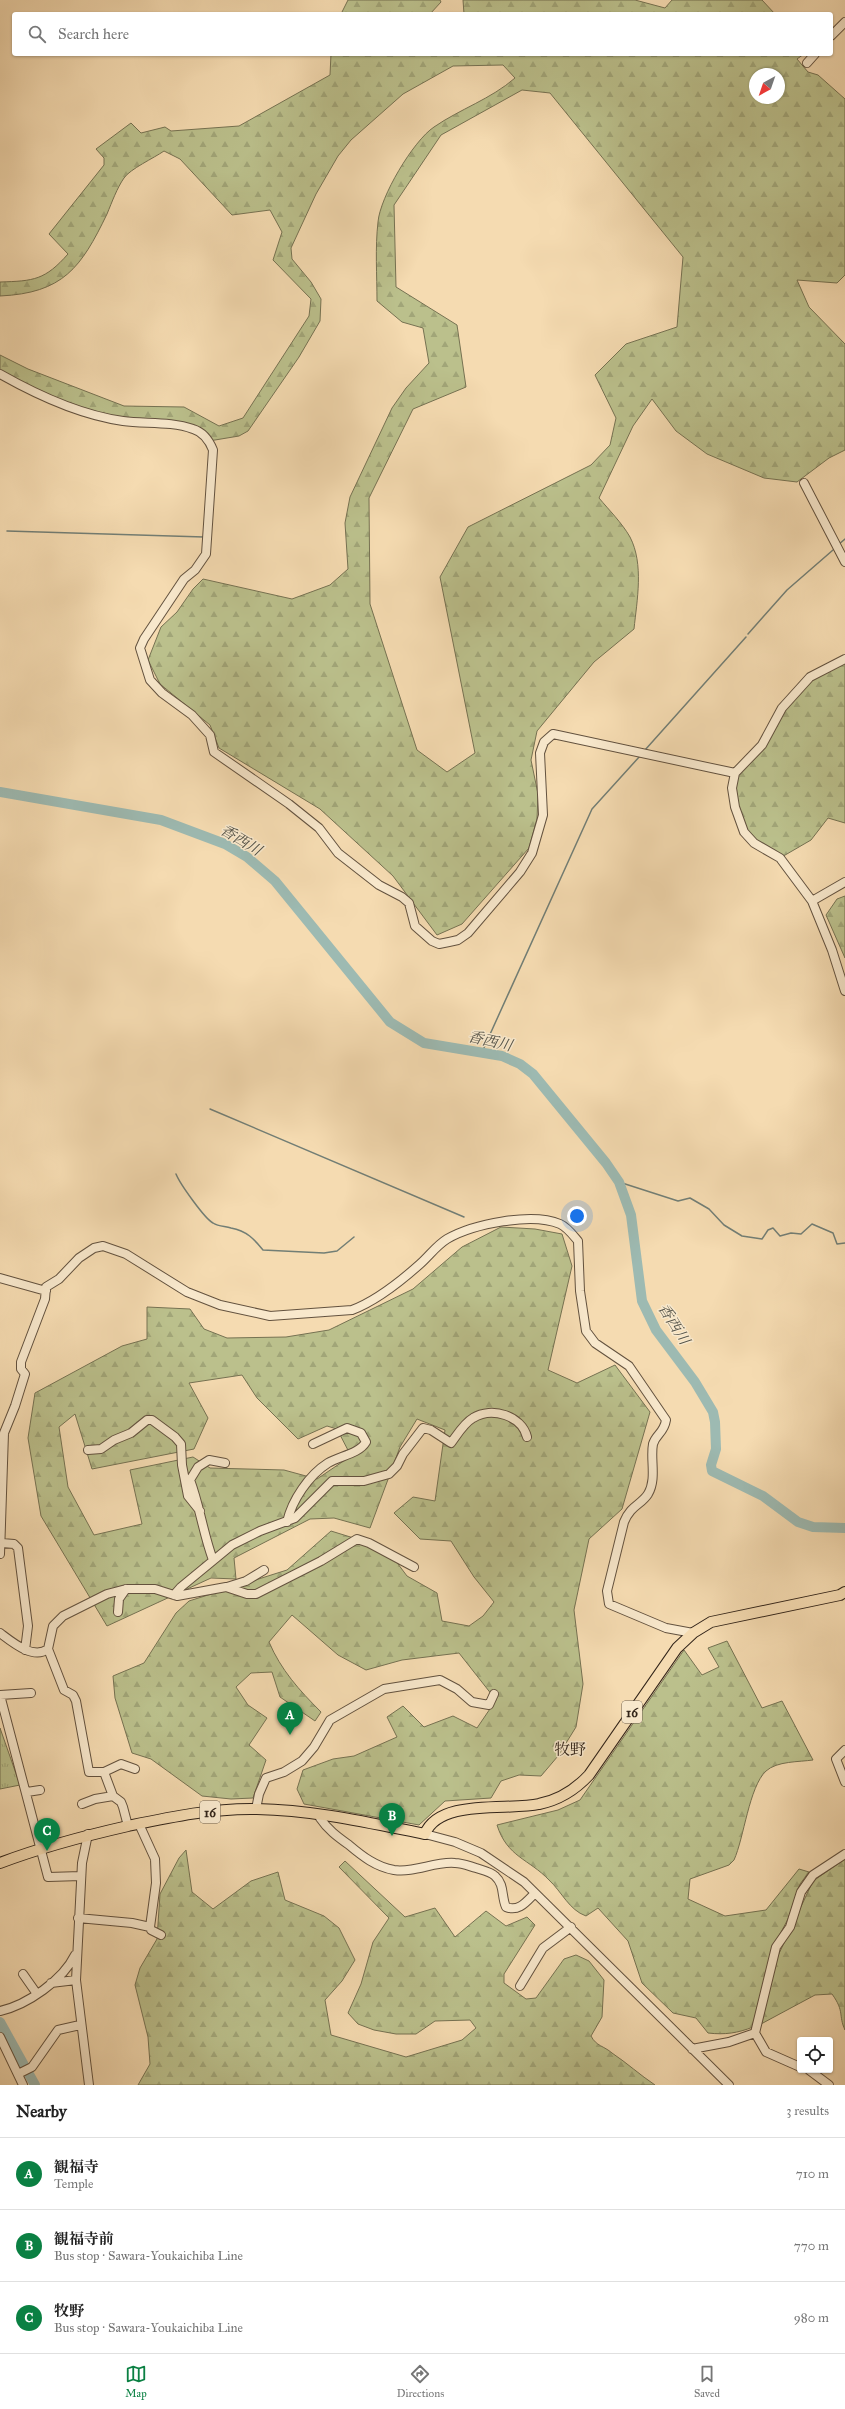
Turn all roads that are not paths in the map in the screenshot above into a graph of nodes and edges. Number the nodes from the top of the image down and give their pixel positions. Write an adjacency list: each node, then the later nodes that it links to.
1 (845, 22): 2 (street)
2 (833, 34)
3 (813, 56): 4 (street)
4 (807, 63)
5 (0, 374): 9 (street)
6 (804, 483): 7 (street)
7 (845, 562)
8 (845, 659): 9 (street)
9 (735, 773): 11 (street)
10 (845, 882): 11 (street)
11 (812, 901): 12 (street)
12 (845, 991)
13 (0, 1278): 14 (street)
14 (46, 1291): 19 (street); 33 (street)
15 (527, 1437): 21 (street)
16 (313, 1444): 21 (street)
17 (88, 1450): 20 (street)
18 (225, 1463): 20 (street)
19 (2, 1468): 22 (street)
20 (200, 1511): 24 (street)
21 (286, 1522): 24 (street)
22 (2, 1543): 23 (street); 35 (street)
23 (0, 1554)
24 (213, 1560): 30 (street)
25 (414, 1567): 27 (street)
26 (264, 1570): 27 (street)
27 (226, 1587): 30 (street)
28 (126, 1589): 30 (street); 31 (street); 34 (street)
29 (845, 1592): 33 (main road, 16)
30 (174, 1595)
31 (118, 1612)
32 (0, 1633): 35 (street)
33 (693, 1633): 53 (main road, 16)
34 (48, 1649): 35 (street); 42 (street)
35 (25, 1650)
36 (31, 1693): 38 (street)
37 (494, 1694): 48 (street)
38 (0, 1695): 39 (street)
39 (3, 1726): 45 (street)
40 (845, 1750): 43 (street)
41 (135, 1769): 42 (street)
42 (104, 1772): 46 (street)
43 (845, 1782)
44 (40, 1790): 45 (street)
45 (27, 1792): 54 (street)
46 (113, 1796): 47 (street); 51 (street)
47 (82, 1804)
48 (256, 1809): 49 (main road, 16); 50 (main road, 16)
49 (321, 1814): 53 (main road, 16); 58 (street)
50 (139, 1824): 51 (main road, 16); 60 (street)
51 (128, 1826): 52 (main road, 16)
52 (88, 1834): 54 (main road, 16); 57 (street)
53 (425, 1834): 58 (street)
54 (41, 1849): 56 (main road, 16); 57 (street)
55 (845, 1854): 71 (street)
56 (0, 1863)
57 (81, 1876): 59 (street)
58 (536, 1893): 61 (street)
59 (78, 1918): 60 (street); 63 (street)
60 (150, 1927): 62 (street)
61 (571, 1927): 67 (street); 73 (street)
62 (161, 1935)
63 (77, 1952): 65 (street); 66 (street)
64 (23, 1974): 68 (street)
65 (76, 1980): 66 (street); 70 (street)
66 (51, 1983): 68 (street)
67 (520, 1986)
68 (37, 1994): 69 (street)
69 (0, 2010)
70 (80, 2024): 76 (street); 78 (street)
71 (755, 2034): 73 (street); 74 (street)
72 (0, 2037): 76 (street)
73 (692, 2050): 79 (street)
74 (797, 2066)
75 (813, 2073): 80 (street)
76 (18, 2074): 77 (street)
77 (23, 2085)
78 (88, 2085)
79 (729, 2085)
80 (829, 2085)

